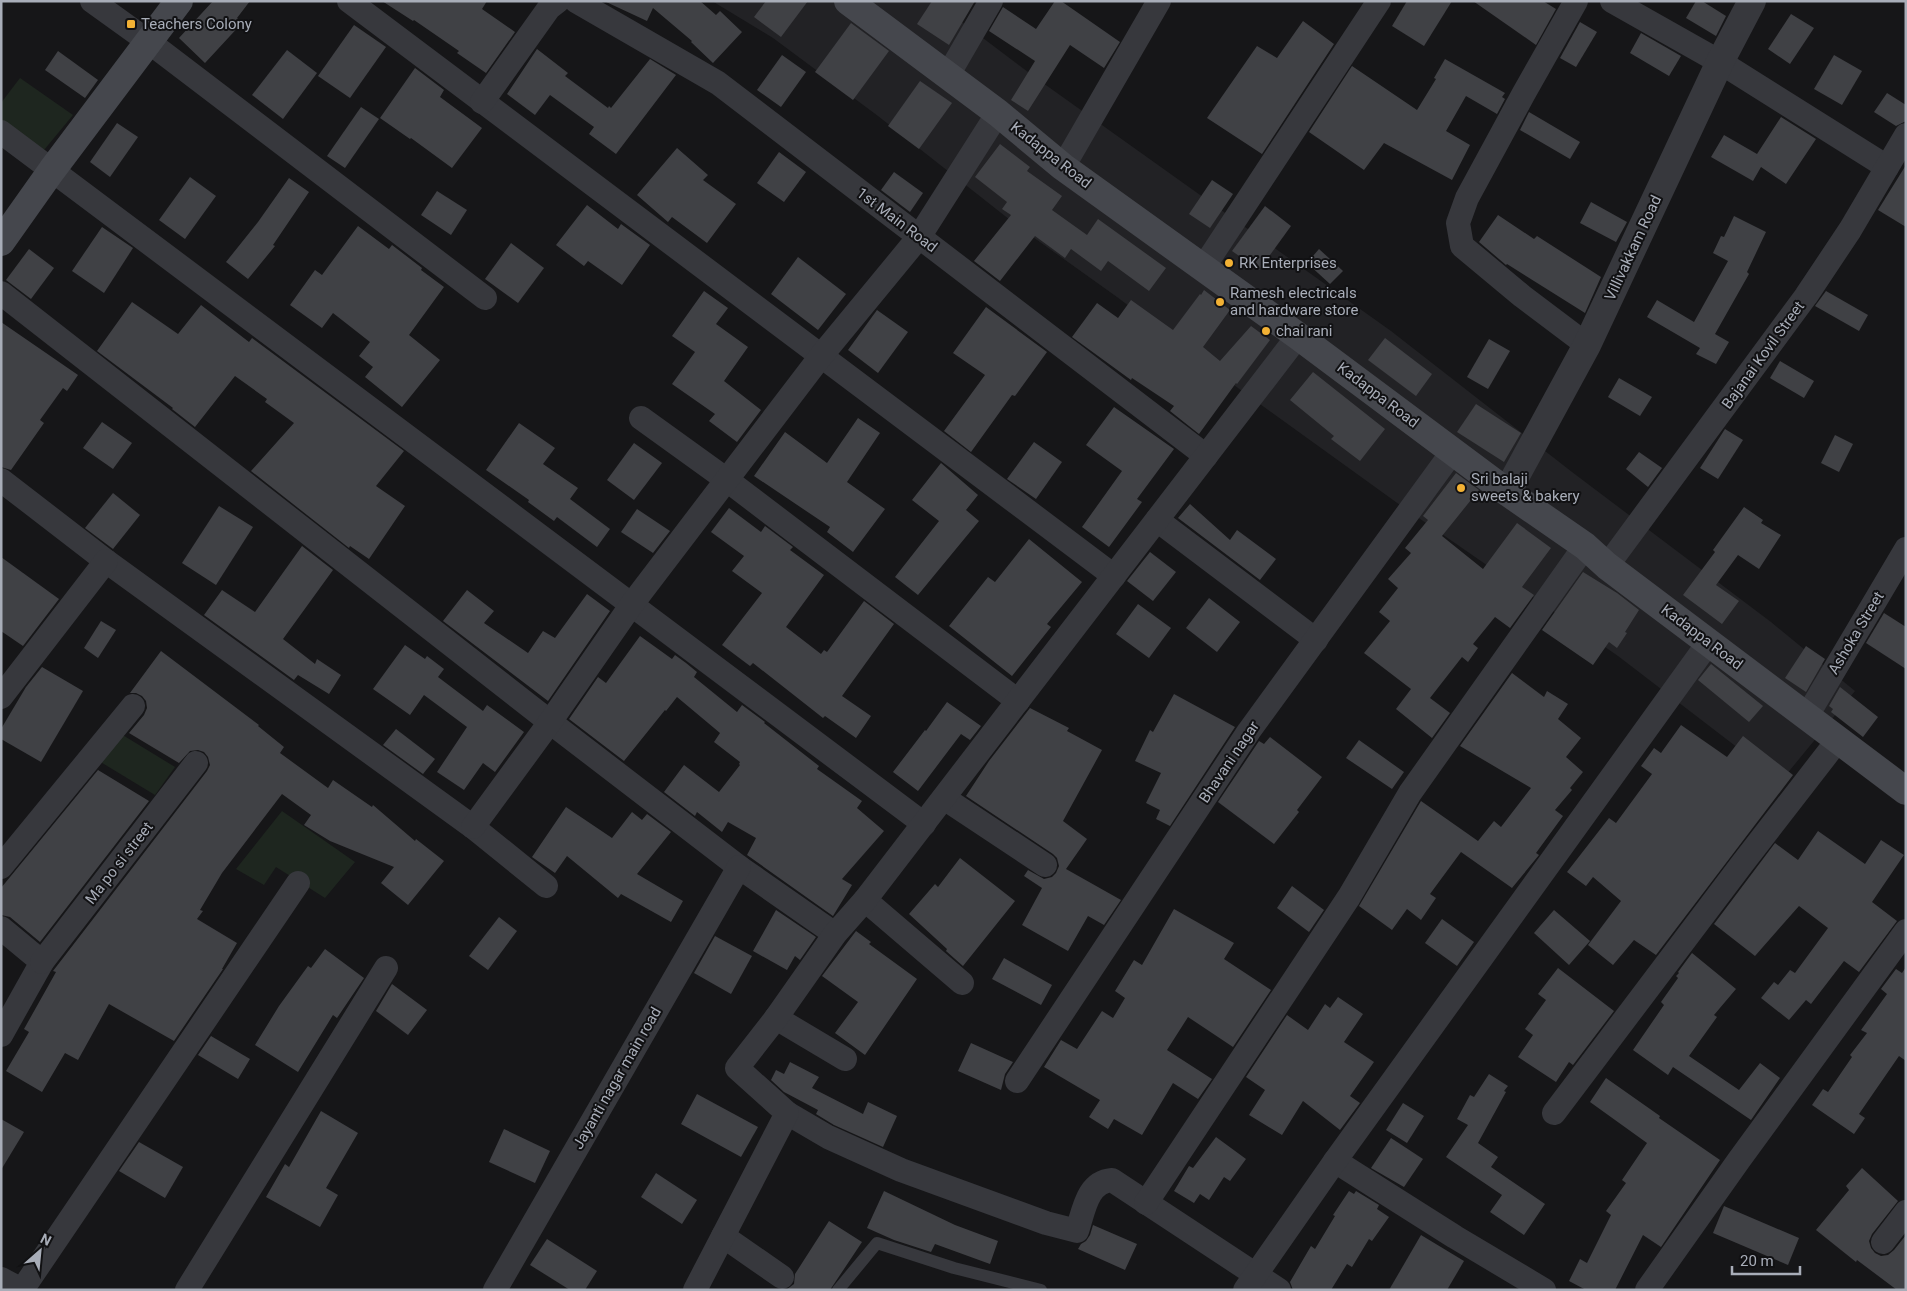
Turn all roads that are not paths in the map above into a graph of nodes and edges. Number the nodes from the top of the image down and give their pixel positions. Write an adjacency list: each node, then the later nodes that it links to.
1 (92, 1): 13 (street)
2 (179, 1): 13 (main road)
3 (349, 1): 16 (street)
4 (558, 1): 16 (street)
5 (576, 1): 23 (street, 1st Main Road)
6 (848, 1): 15 (main road, Kadappa Road)
7 (991, 1): 15 (street)
8 (1159, 1): 20 (street)
9 (1379, 1): 25 (street)
10 (1576, 1): 29 (street)
11 (1612, 1): 14 (street)
12 (1752, 1): 14 (street, Villivakkam Road)
13 (149, 42): 22 (main road); 27 (street)
14 (1720, 62): 21 (street); 29 (street, Villivakkam Road)
15 (948, 75): 17 (main road, Kadappa Road)
16 (482, 102): 30 (street)
17 (998, 113): 20 (main road, Kadappa Road); 23 (street)
18 (1, 132): 22 (street)
19 (1906, 135): 21 (street, Bajanai Kovil Street)
20 (1063, 167): 25 (main road, Kadappa Road)
21 (1887, 167): 41 (street, Bajanai Kovil Street)
22 (52, 170): 24 (main road); 43 (street)
23 (919, 237): 30 (street); 33 (street, 1st Main Road)
24 (1, 242)
25 (1204, 268): 28 (main road, Kadappa Road)
26 (1, 293): 50 (street)
27 (485, 298)
28 (1298, 336): 32 (main road, Kadappa Road); 33 (street)
29 (1587, 345): 36 (street, Villivakkam Road)
30 (821, 356): 35 (street); 42 (street)
31 (640, 418): 35 (street)
32 (1453, 451): 36 (main road, Kadappa Road); 44 (street, Bhavani nagar)
33 (1206, 456): 37 (street)
34 (1, 480): 40 (street)
35 (727, 480): 43 (street); 47 (street)
36 (1507, 492): 38 (main road, Kadappa Road)
37 (1157, 520): 42 (street); 44 (street)
38 (1585, 546): 41 (main road, Kadappa Road); 76 (street)
39 (1906, 550): 49 (street, Ashoka Street)
40 (106, 561): 46 (street); 56 (street)
41 (1607, 566): 45 (main road, Kadappa Road)
42 (1114, 576): 47 (street)
43 (632, 604): 50 (street); 55 (street)
44 (1316, 640): 72 (street, Bhavani nagar)
45 (1709, 642): 49 (main road, Kadappa Road); 75 (street)
46 (1, 697)
47 (1018, 701): 54 (street)
48 (133, 706): 58 (street)
49 (1807, 716): 51 (main road, Kadappa Road)
50 (550, 722): 56 (street); 59 (street)
51 (1838, 740): 53 (main road, Kadappa Road); 74 (street)
52 (196, 763): 66 (street, Ma po si street)
53 (1906, 791)
54 (944, 798): 55 (street); 57 (street)
55 (924, 824): 62 (street)
56 (473, 827): 61 (street)
57 (1045, 865)
58 (1, 867)
59 (740, 867): 65 (street); 84 (street, Jayanti nagar main road)
60 (298, 884): 81 (street)
61 (546, 886)
62 (865, 900): 65 (street); 68 (street)
63 (1, 928): 66 (street)
64 (1906, 931): 90 (street)
65 (835, 934): 69 (street)
66 (42, 962): 70 (street, Ma po si street)
67 (386, 968): 83 (street)
68 (962, 983)
69 (776, 1018): 71 (street); 73 (street)
70 (1, 1035)
71 (845, 1059)
72 (1017, 1081)
73 (787, 1113): 76 (street); 78 (street)
74 (1554, 1113)
75 (1336, 1161): 82 (street); 89 (street)
76 (1146, 1202): 82 (street)
77 (1906, 1212): 79 (street)
78 (723, 1236): 80 (street); 85 (street)
79 (1884, 1242)
80 (782, 1277)
81 (1, 1279)
82 (1250, 1282): 88 (street)
83 (187, 1290)
84 (494, 1290)
85 (695, 1290)
86 (838, 1290): 87 (lane)
87 (1041, 1290)
88 (1280, 1290)
89 (1544, 1290)
90 (1647, 1290)

